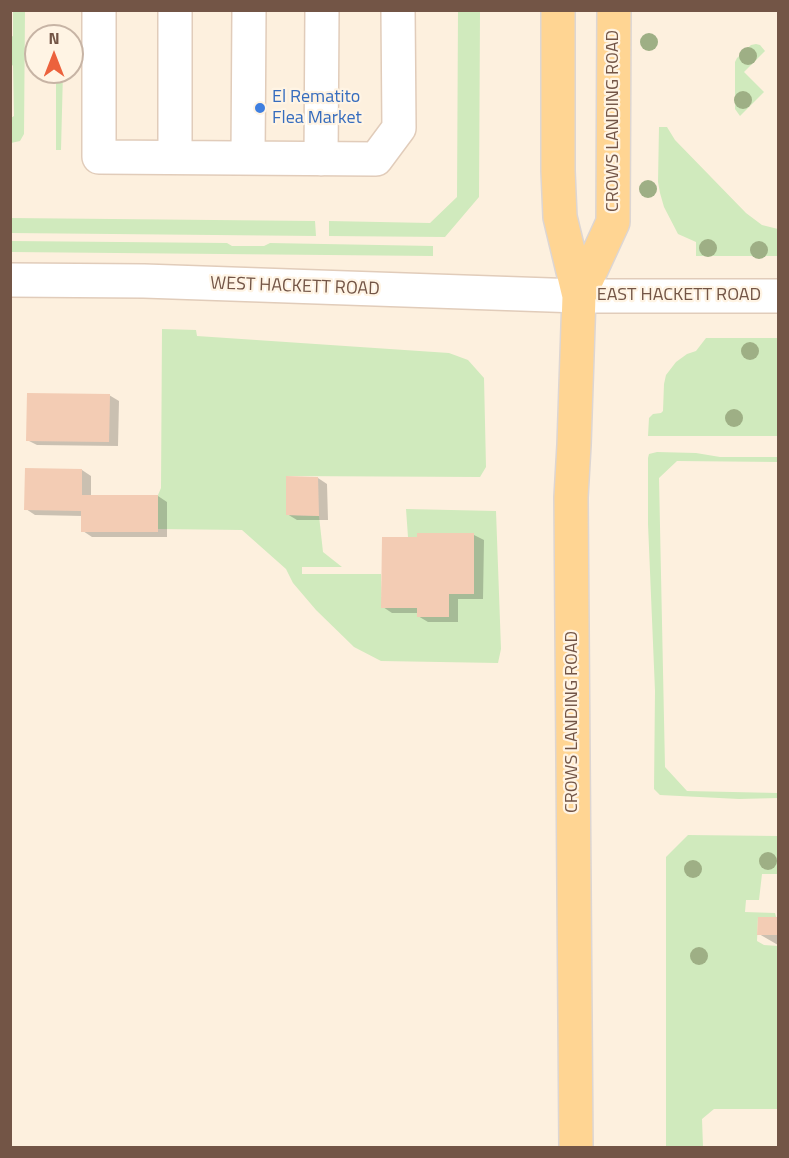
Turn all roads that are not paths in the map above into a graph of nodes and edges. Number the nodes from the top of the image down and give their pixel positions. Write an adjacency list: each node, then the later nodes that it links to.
1 (99, 10): 8 (street)
2 (175, 10): 8 (street)
3 (249, 10): 9 (street)
4 (322, 10): 10 (street)
5 (398, 10): 10 (street)
6 (558, 10): 12 (main road, CROWS LANDING ROAD)
7 (614, 10): 12 (main road, CROWS LANDING ROAD)
8 (175, 157): 9 (street)
9 (248, 158): 10 (street)
10 (321, 159)
11 (10, 280): 12 (street, WEST HACKETT ROAD)
12 (579, 296): 13 (street, EAST HACKETT ROAD); 14 (main road, CROWS LANDING ROAD)
13 (778, 296)
14 (576, 1148)

